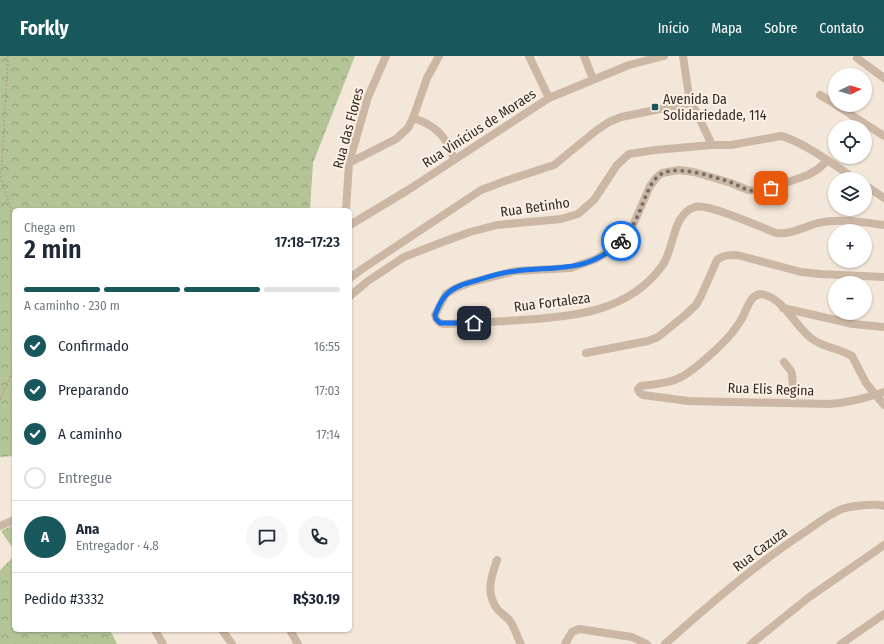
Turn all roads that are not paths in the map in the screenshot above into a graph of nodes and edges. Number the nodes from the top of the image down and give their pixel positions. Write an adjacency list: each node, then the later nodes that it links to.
1 (386, 56): 22 (street, Rua das Flores)
2 (439, 56): 17 (street)
3 (529, 56): 13 (street)
4 (584, 56): 11 (street)
5 (628, 56): 9 (street)
6 (664, 56): 9 (street, Rua Vinícius de Moraes)
7 (683, 56): 15 (street)
8 (857, 58): 10 (street)
9 (629, 65): 11 (street, Rua Vinícius de Moraes)
10 (884, 78)
11 (593, 79): 13 (street, Rua Vinícius de Moraes)
12 (820, 95): 14 (street)
13 (549, 98): 20 (street, Rua Vinícius de Moraes)
14 (828, 100)
15 (690, 103): 19 (street); 29 (street)
16 (846, 112): 18 (street)
17 (413, 118): 20 (street); 22 (street)
18 (884, 136)
19 (712, 145): 21 (street, Rua Betinho); 31 (street, Rua Betinho)
20 (454, 159): 27 (street, Rua Vinícius de Moraes)
21 (827, 161): 23 (street, Rua Betinho); 28 (street, Rua Fortaleza)
22 (349, 163): 26 (street, Rua das Flores)
23 (844, 172)
24 (872, 190): 25 (street)
25 (884, 198)
26 (346, 208)
27 (352, 224)
28 (884, 225)
29 (352, 277)
30 (884, 277): 34 (street)
31 (352, 294)
32 (783, 308): 33 (street); 36 (street); 37 (street, Rua Elis Regina)
33 (884, 327)
34 (586, 353)
35 (784, 362): 37 (street)
36 (880, 393): 37 (street, Rua Elis Regina); 38 (street)
37 (794, 403)
38 (884, 405)
39 (884, 506): 54 (street, Rua Cazuza)
40 (12, 521): 41 (street)
41 (0, 526)
42 (884, 545): 55 (street)
43 (497, 560): 51 (street)
44 (884, 614): 56 (street)
45 (156, 632): 48 (street)
46 (223, 632): 49 (street)
47 (291, 632): 50 (street)
48 (163, 644)
49 (232, 644)
50 (298, 644)
51 (521, 644)
52 (565, 644): 53 (street)
53 (647, 644)
54 (666, 644)
55 (751, 644)
56 (841, 644)

